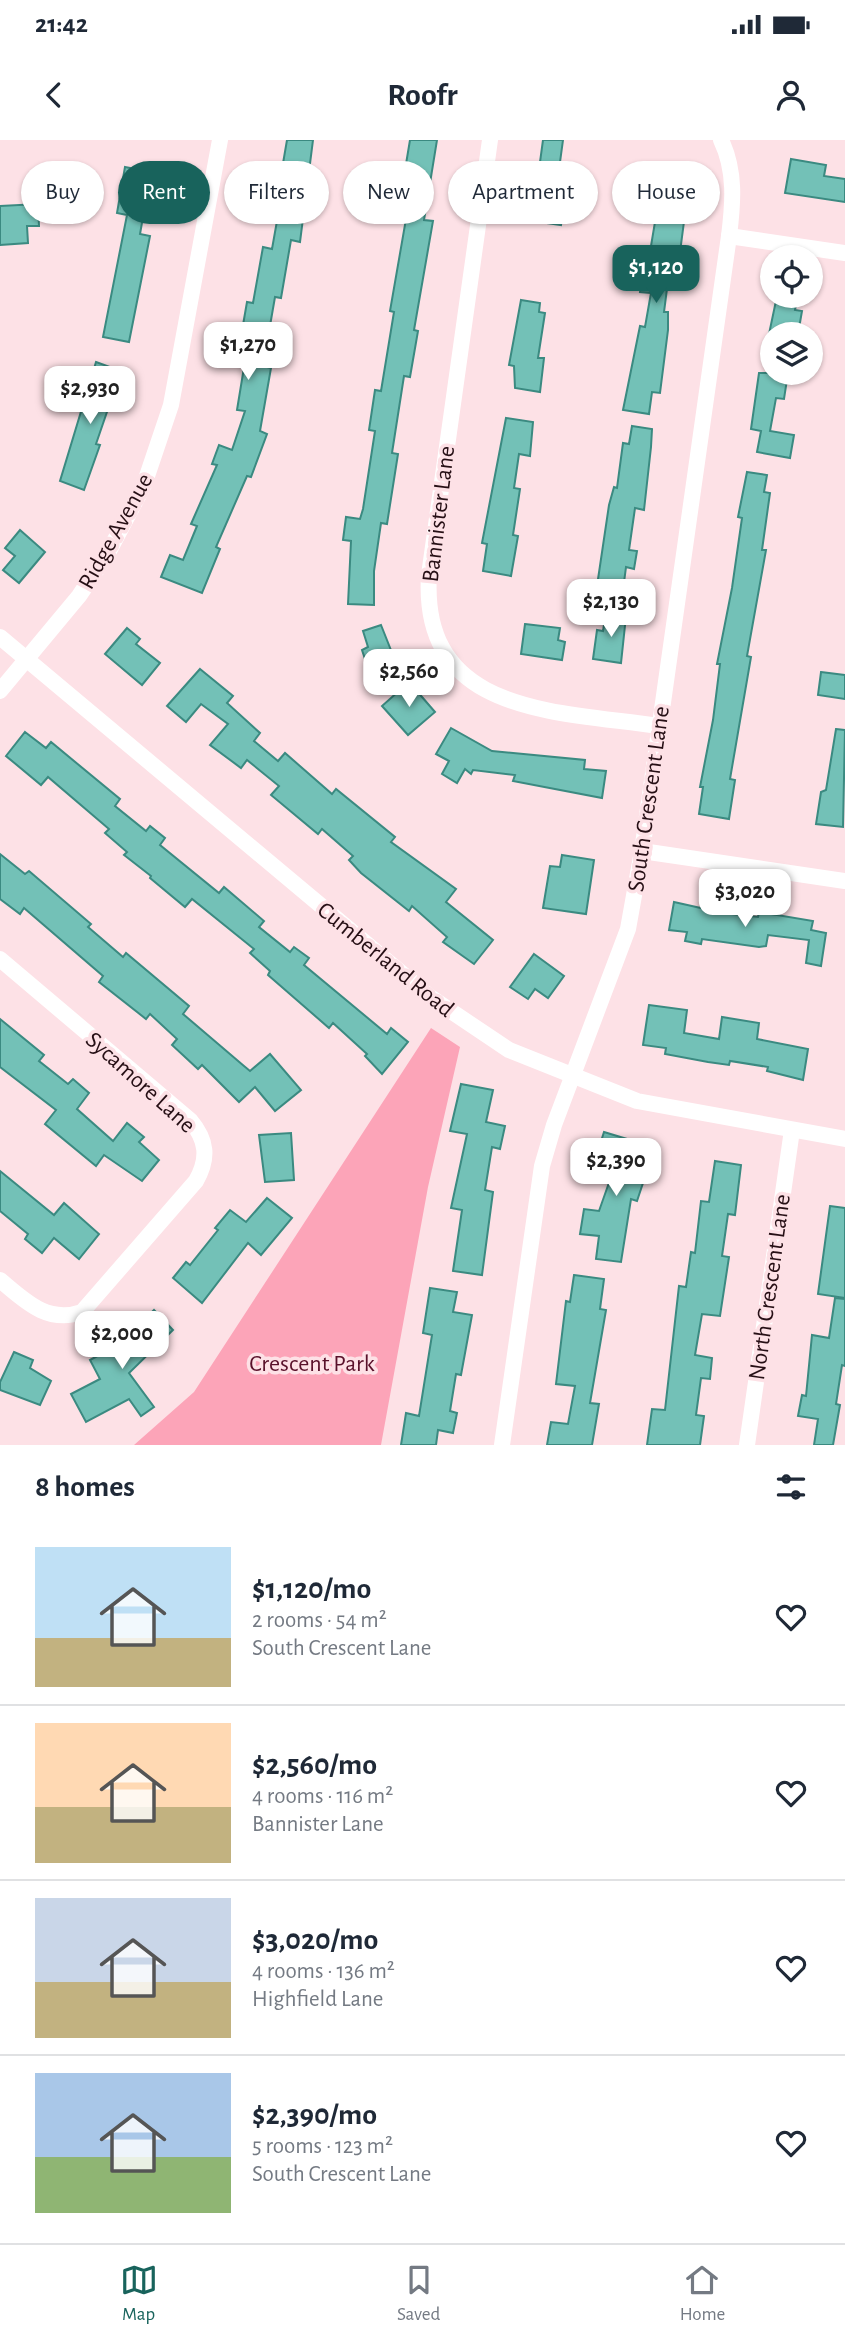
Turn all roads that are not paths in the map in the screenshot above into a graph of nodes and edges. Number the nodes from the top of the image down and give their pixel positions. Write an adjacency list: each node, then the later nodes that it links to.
1 (220, 140): 7 (street, Ridge Avenue)
2 (490, 140): 9 (street, Bannister Lane)
3 (721, 140): 4 (street, South Crescent Lane)
4 (729, 236): 5 (street); 9 (street, South Crescent Lane)
5 (845, 253)
6 (0, 638): 7 (street, Cumberland Road)
7 (27, 660): 8 (street, Ridge Avenue); 13 (street, Cumberland Road)
8 (0, 691)
9 (659, 726): 10 (street, South Crescent Lane)
10 (642, 851): 11 (street); 13 (street, South Crescent Lane)
11 (845, 881)
12 (0, 959): 16 (street, Sycamore Lane)
13 (572, 1077): 14 (street, Cumberland Road); 17 (street, South Crescent Lane)
14 (792, 1130): 15 (street, Cumberland Road); 18 (street, North Crescent Lane)
15 (845, 1139)
16 (0, 1280)
17 (502, 1445)
18 (747, 1445)

